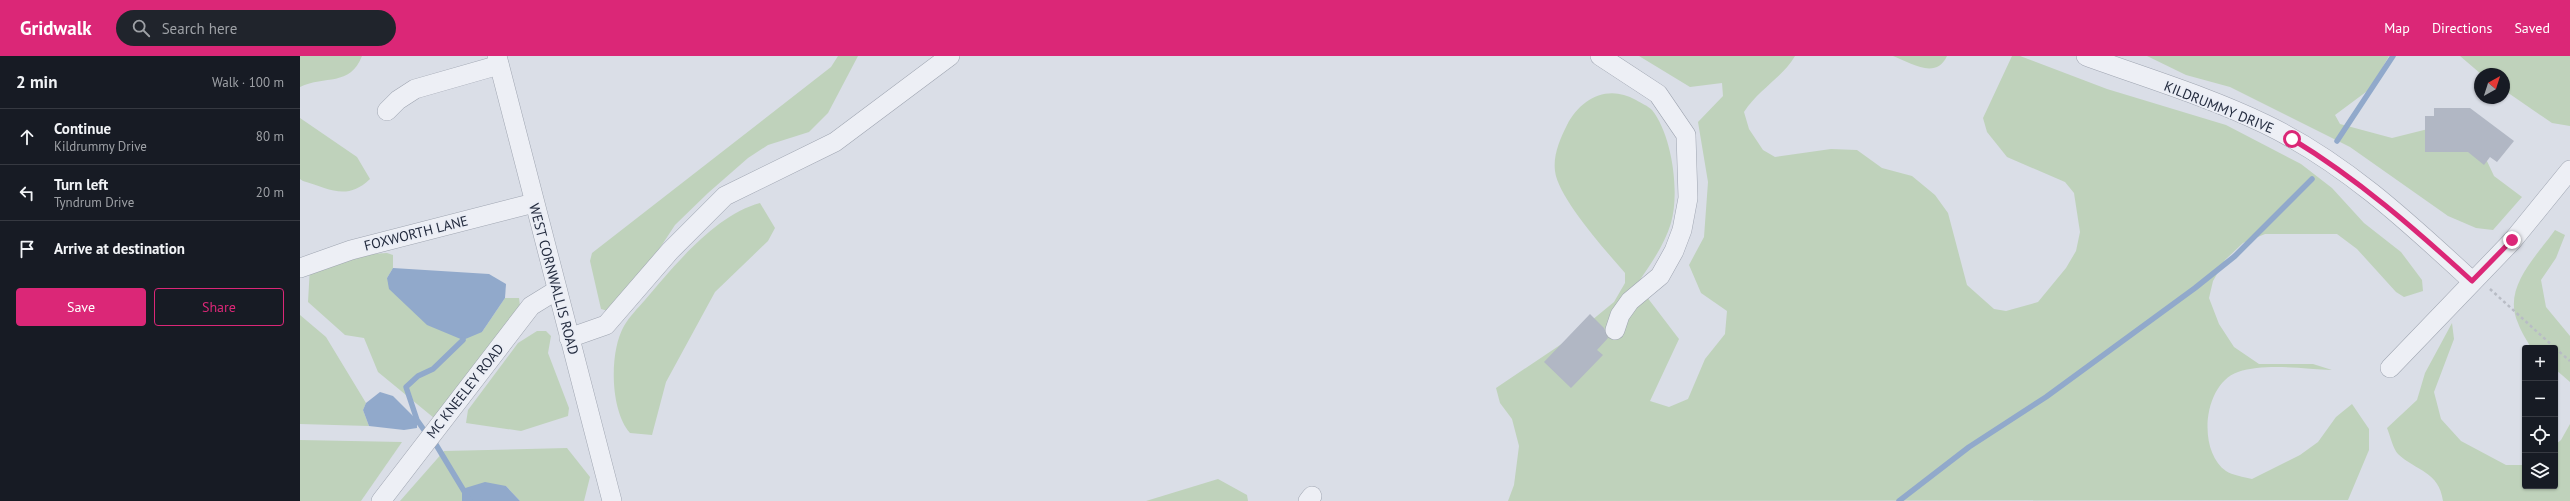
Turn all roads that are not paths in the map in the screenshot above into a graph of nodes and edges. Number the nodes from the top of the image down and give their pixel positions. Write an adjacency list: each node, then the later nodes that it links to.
1 (950, 56): 12 (street)
2 (1600, 56): 11 (street)
3 (2086, 56): 9 (street, KILDRUMMY DRIVE)
4 (498, 61): 5 (street); 7 (street, WEST CORNWALLIS ROAD)
5 (387, 111)
6 (2570, 170): 9 (street)
7 (534, 203): 8 (street, FOXWORTH LANE); 10 (street, WEST CORNWALLIS ROAD)
8 (300, 268)
9 (2474, 279): 13 (street)
10 (557, 290): 12 (street, WEST CORNWALLIS ROAD); 14 (street, MC KNEELEY ROAD)
11 (1615, 330)
12 (569, 338): 15 (street, WEST CORNWALLIS ROAD)
13 (2390, 368)
14 (381, 501)
15 (612, 501)

